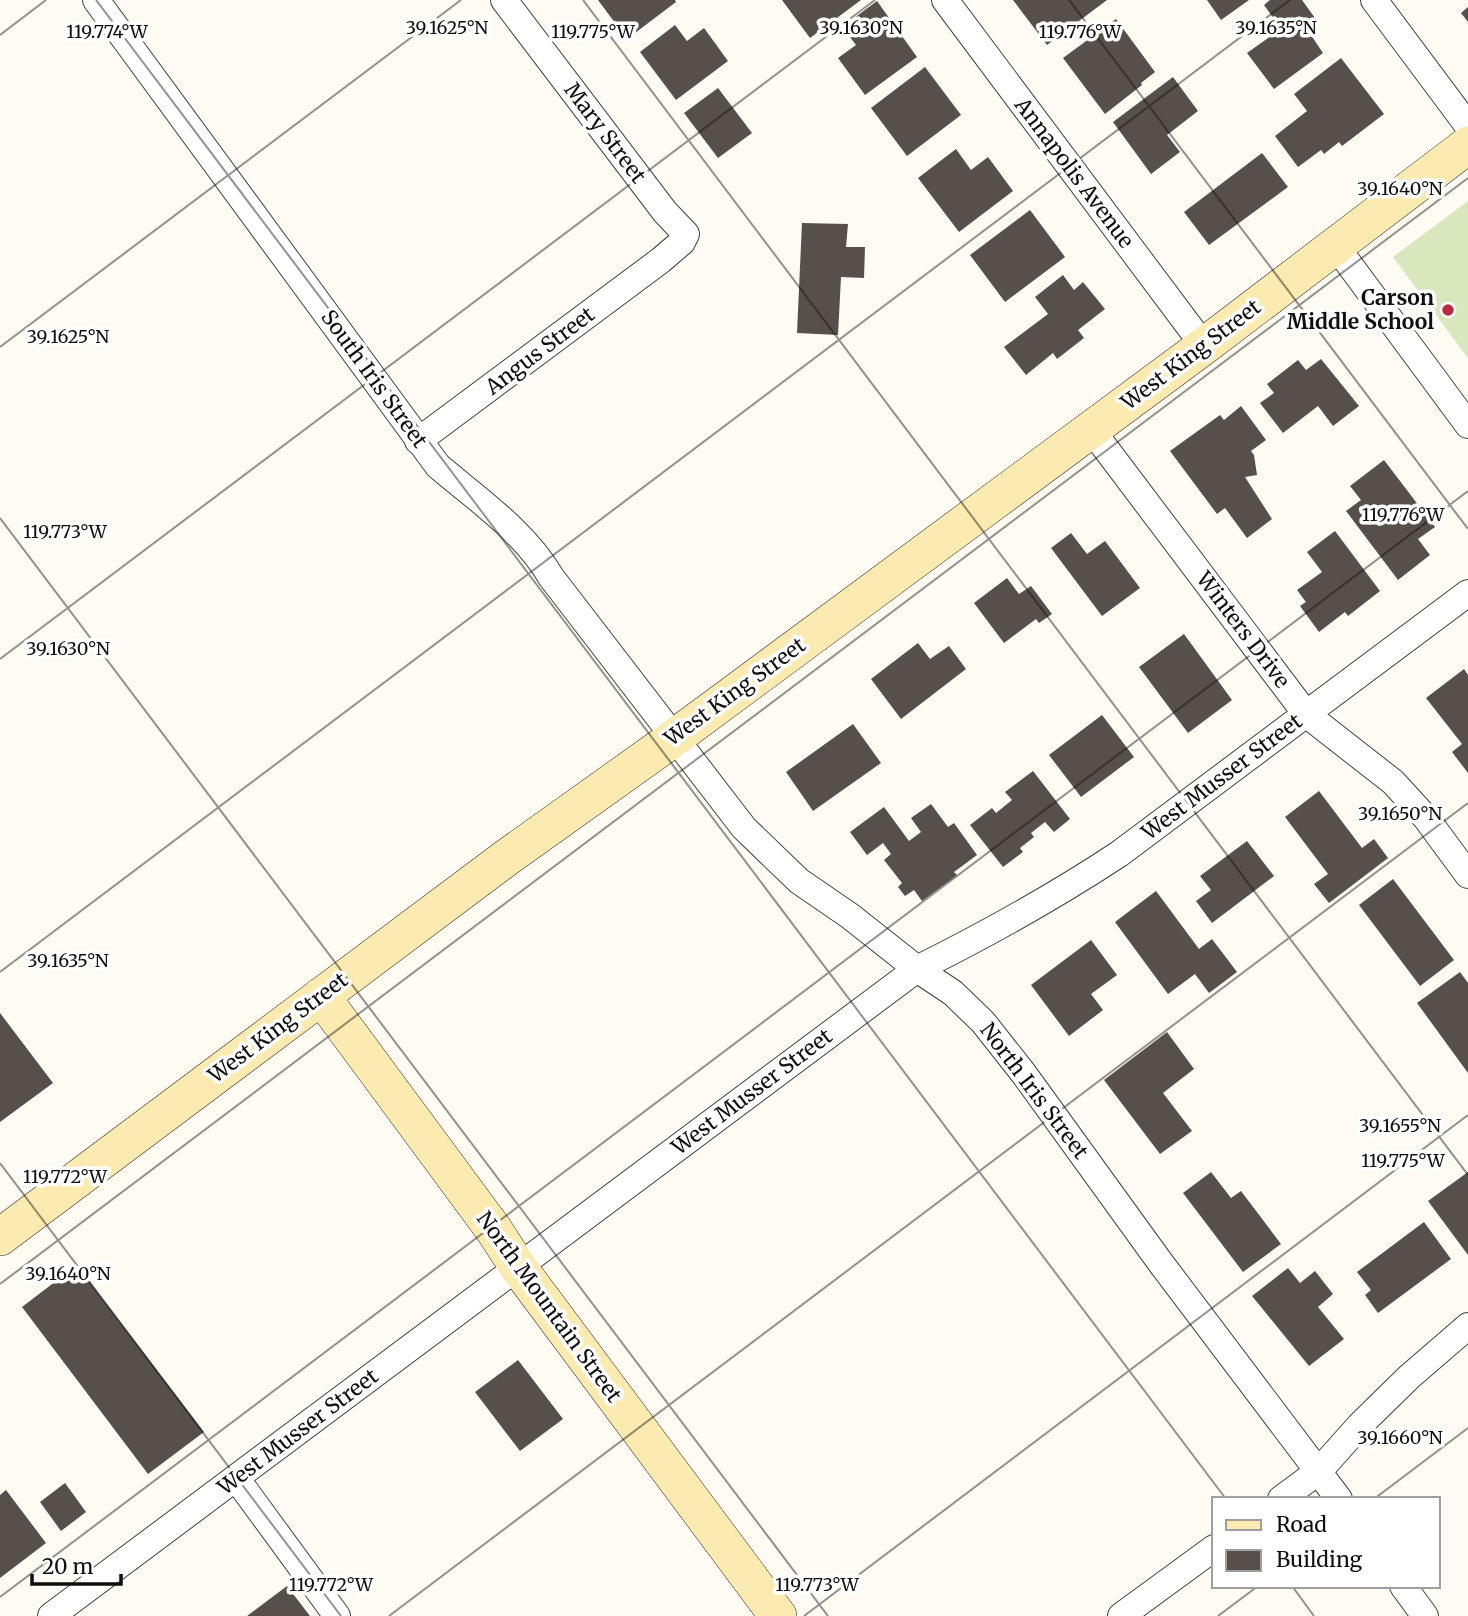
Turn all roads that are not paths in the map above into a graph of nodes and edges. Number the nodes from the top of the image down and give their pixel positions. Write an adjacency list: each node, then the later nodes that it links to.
1 (96, 0): 12 (street, South Iris Street)
2 (504, 0): 8 (street, Mary Street)
3 (945, 0): 9 (street, Annapolis Avenue)
4 (1374, 0): 5 (street)
5 (1468, 126)
6 (1468, 145): 7 (street, West King Street)
7 (1335, 245): 9 (street, West King Street); 10 (street)
8 (661, 260): 12 (street, Angus Street)
9 (1204, 346): 11 (street, West King Street)
10 (1468, 425)
11 (1091, 429): 14 (street, Winters Drive); 15 (street, West King Street)
12 (418, 441): 15 (street, South Iris Street)
13 (1468, 593): 14 (street, West Musser Street)
14 (1306, 713): 16 (street, Winters Drive); 17 (street, West Musser Street)
15 (674, 738): 17 (street, North Iris Street); 18 (street, West King Street)
16 (1468, 875)
17 (917, 969): 20 (street, West Musser Street); 22 (street, North Iris Street)
18 (321, 996): 19 (street, West King Street); 20 (street, North Mountain Street)
19 (0, 1237)
20 (518, 1267): 23 (street, West Musser Street); 30 (street, North Mountain Street)
21 (1468, 1326): 22 (street)
22 (1319, 1471): 24 (street); 25 (street, North Iris Street)
23 (236, 1478): 28 (street, West Musser Street); 29 (street)
24 (1284, 1497)
25 (1338, 1497)
26 (1212, 1549): 31 (street)
27 (1404, 1588): 32 (street)
28 (51, 1616)
29 (337, 1616)
30 (778, 1616)
31 (1121, 1616)
32 (1425, 1616)

